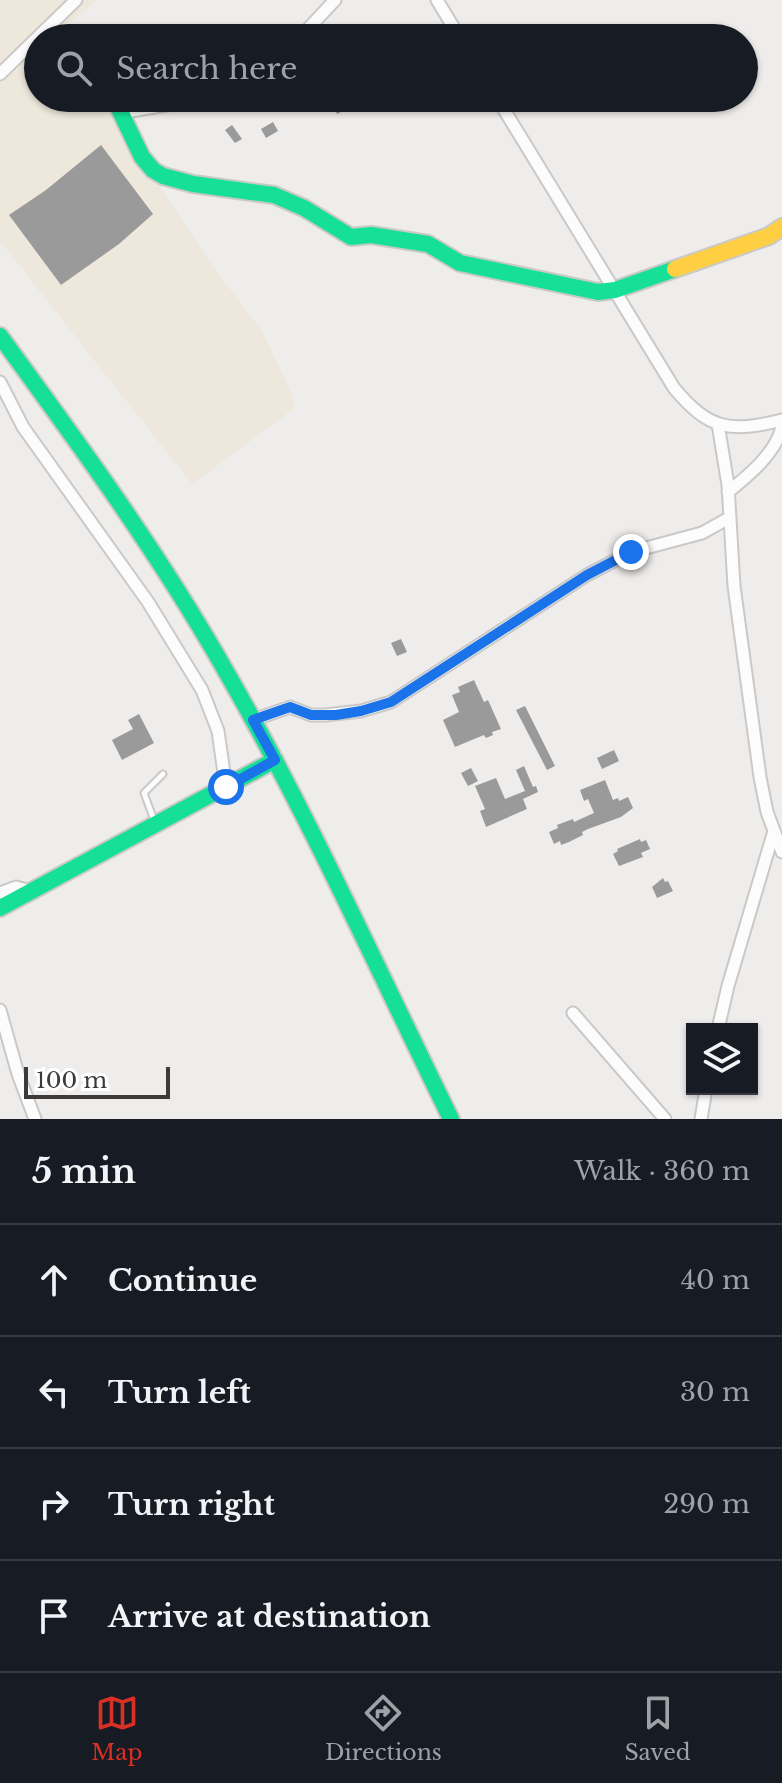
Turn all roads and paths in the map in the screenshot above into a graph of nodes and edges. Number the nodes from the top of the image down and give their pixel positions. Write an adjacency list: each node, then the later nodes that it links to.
1 (76, 0): 4 (street)
2 (335, 0): 5 (street)
3 (437, 0): 6 (street)
4 (53, 24)
5 (310, 24)
6 (452, 24)
7 (24, 52): 8 (street)
8 (0, 74)
9 (121, 112): 12 (street)
10 (506, 112): 12 (street)
11 (782, 227): 12 (street)
12 (615, 290): 18 (street)
13 (0, 336): 15 (street)
14 (0, 347): 15 (street)
15 (24, 370): 22 (street)
16 (0, 382): 25 (street)
17 (782, 420): 18 (street)
18 (718, 424): 20 (street)
19 (782, 427): 20 (street)
20 (728, 492): 21 (street)
21 (729, 518): 22 (street); 27 (street)
22 (253, 720): 23 (street)
23 (275, 760): 25 (street); 37 (street)
24 (163, 774): 26 (lane)
25 (226, 787): 26 (street)
26 (156, 824): 29 (street)
27 (774, 830): 28 (street); 34 (street)
28 (782, 852)
29 (30, 891): 30 (street); 31 (street)
30 (0, 893)
31 (0, 908)
32 (0, 1010): 36 (street)
33 (573, 1013): 38 (street)
34 (719, 1023)
35 (705, 1095): 39 (street)
36 (35, 1119)
37 (451, 1119)
38 (665, 1119)
39 (701, 1119)

